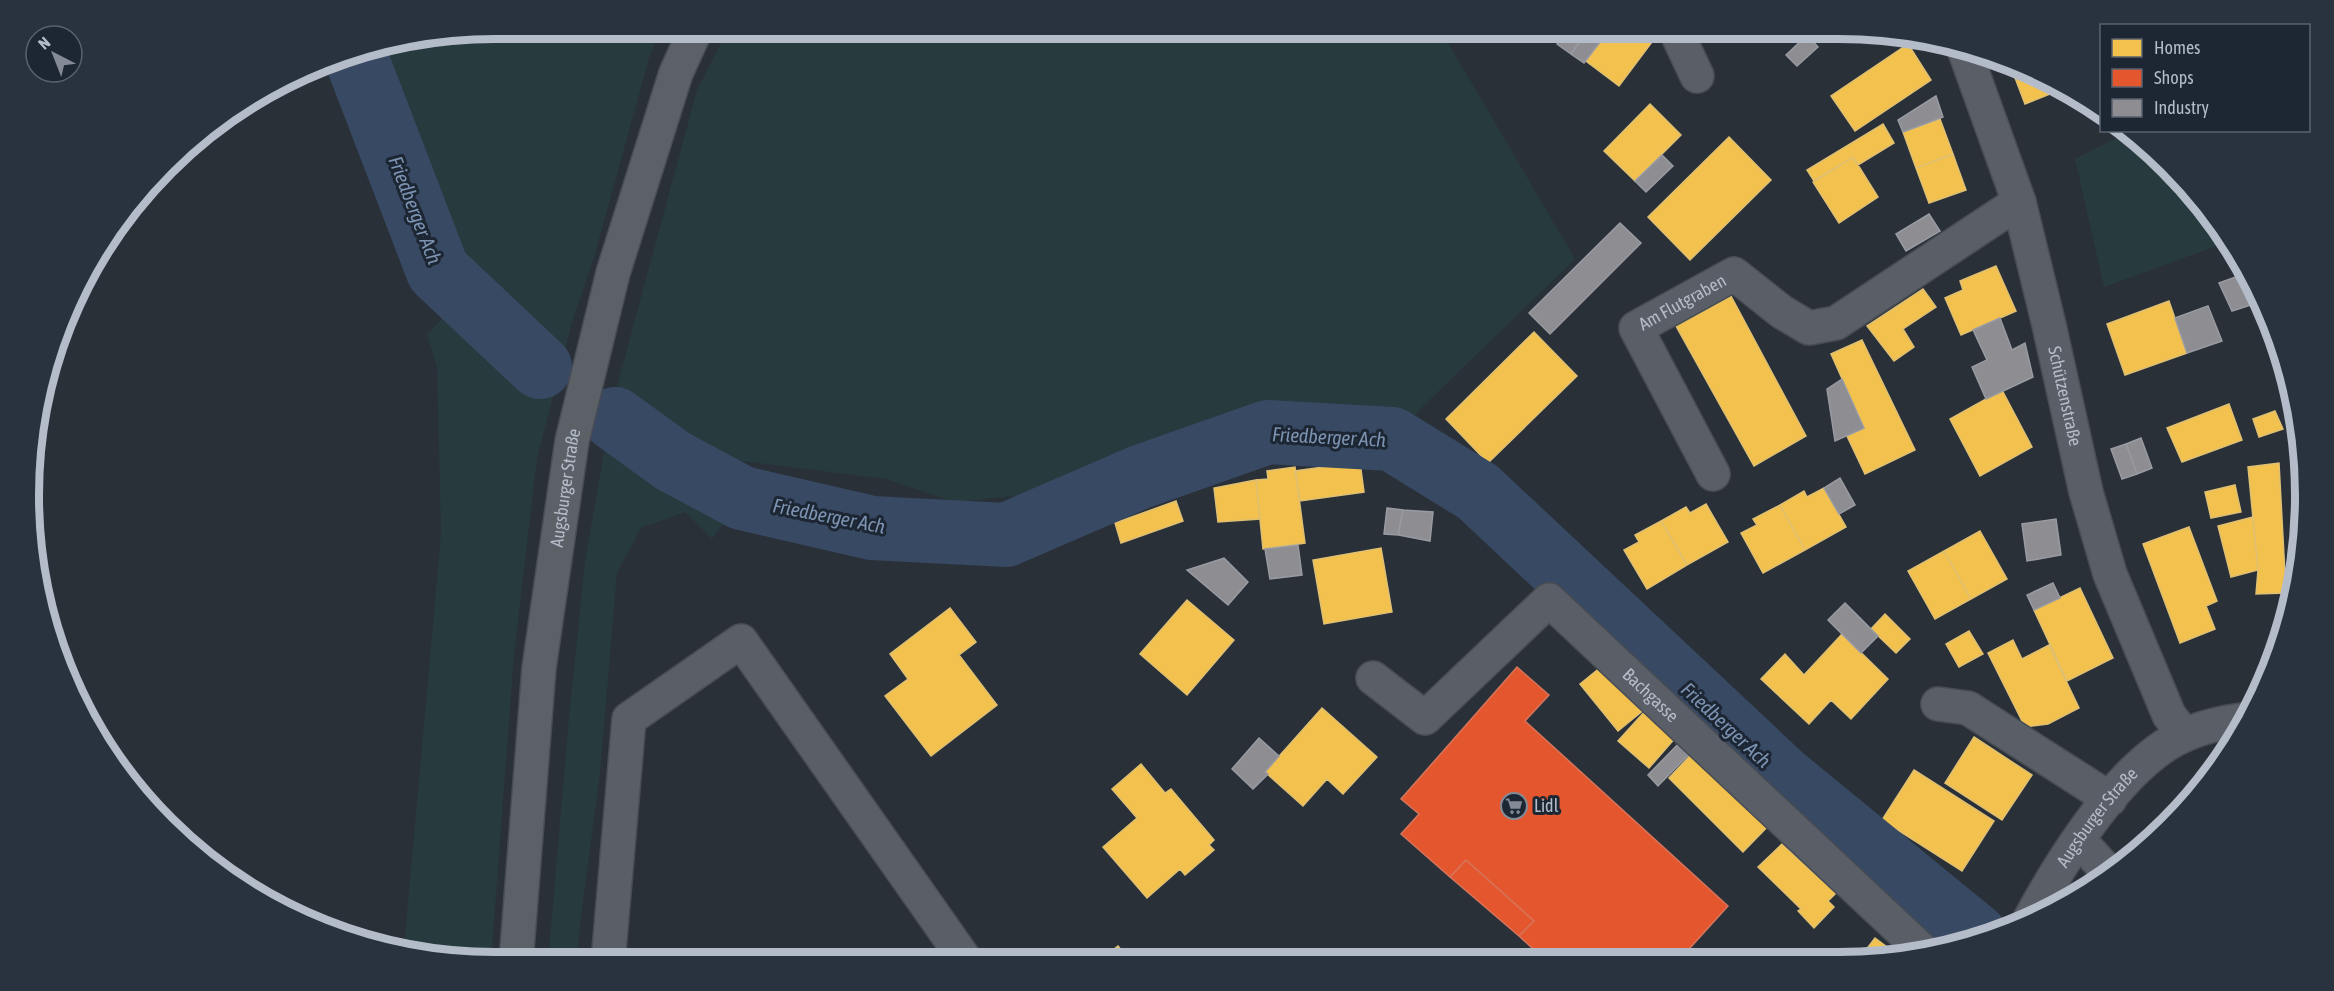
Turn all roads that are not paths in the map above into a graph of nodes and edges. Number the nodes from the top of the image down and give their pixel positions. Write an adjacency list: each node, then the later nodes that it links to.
1 (691, 39): 16 (main road, Augsburger Straße)
2 (1680, 39): 4 (street)
3 (1967, 58): 5 (street, Schützenstraße)
4 (1697, 76)
5 (2019, 202): 6 (street, Am Flutgraben); 10 (street, Schützenstraße)
6 (1713, 474)
7 (1373, 678): 15 (street, Bachgasse)
8 (1938, 704): 11 (street)
9 (2236, 721): 10 (street, Augsburger Straße)
10 (2184, 735): 11 (street, Augsburger Straße)
11 (2110, 799): 12 (street, Augsburger Straße)
12 (2079, 840): 13 (street); 14 (street, Augsburger Straße)
13 (2104, 867)
14 (2037, 906)
15 (1916, 945)
16 (517, 952)
17 (609, 952): 18 (street)
18 (960, 952)

